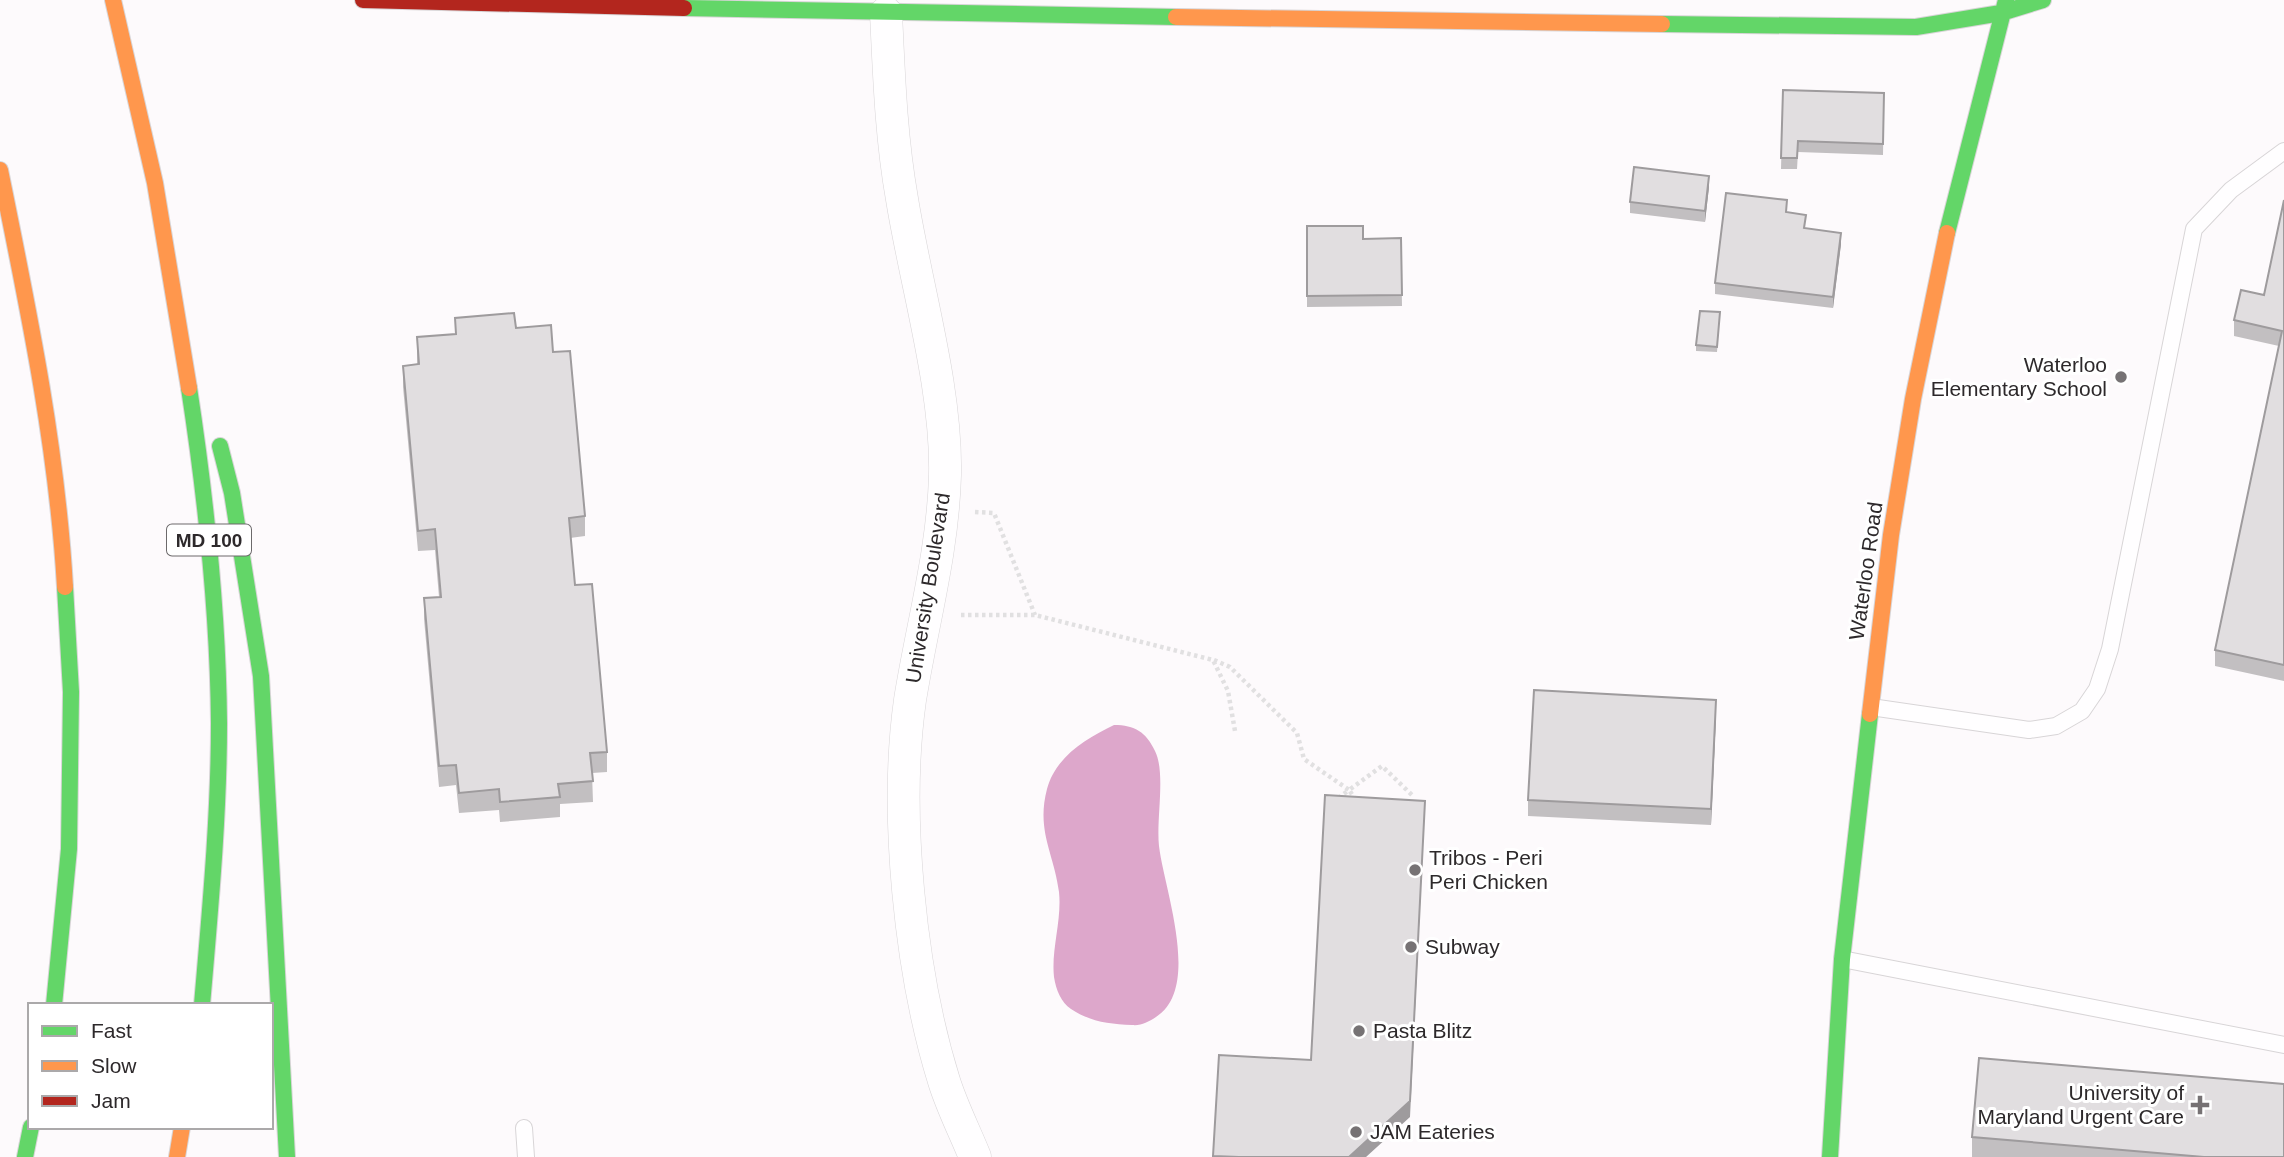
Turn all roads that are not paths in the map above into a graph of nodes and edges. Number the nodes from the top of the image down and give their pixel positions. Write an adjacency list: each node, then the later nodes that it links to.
1 (113, 0): 9 (main road, MD 100)
2 (363, 0): 6 (main road)
3 (2043, 0): 4 (main road)
4 (2004, 6): 5 (main road); 12 (main road, Waterloo Road)
5 (1232, 8): 6 (main road)
6 (886, 13): 24 (street, University Boulevard)
7 (2284, 151): 12 (lane)
8 (0, 170): 14 (main road)
9 (166, 230): 10 (main road); 15 (main road, MD 100)
10 (206, 388)
11 (216, 427): 22 (main road)
12 (1869, 707): 13 (main road, Waterloo Road)
13 (1842, 959): 16 (lane); 25 (main road, Waterloo Road)
14 (54, 1003)
15 (202, 1003)
16 (2284, 1045)
17 (524, 1128): 23 (lane)
18 (31, 1129): 20 (main road)
19 (183, 1129): 21 (main road)
20 (25, 1157)
21 (177, 1157)
22 (287, 1157)
23 (526, 1157)
24 (975, 1157)
25 (1830, 1157)

